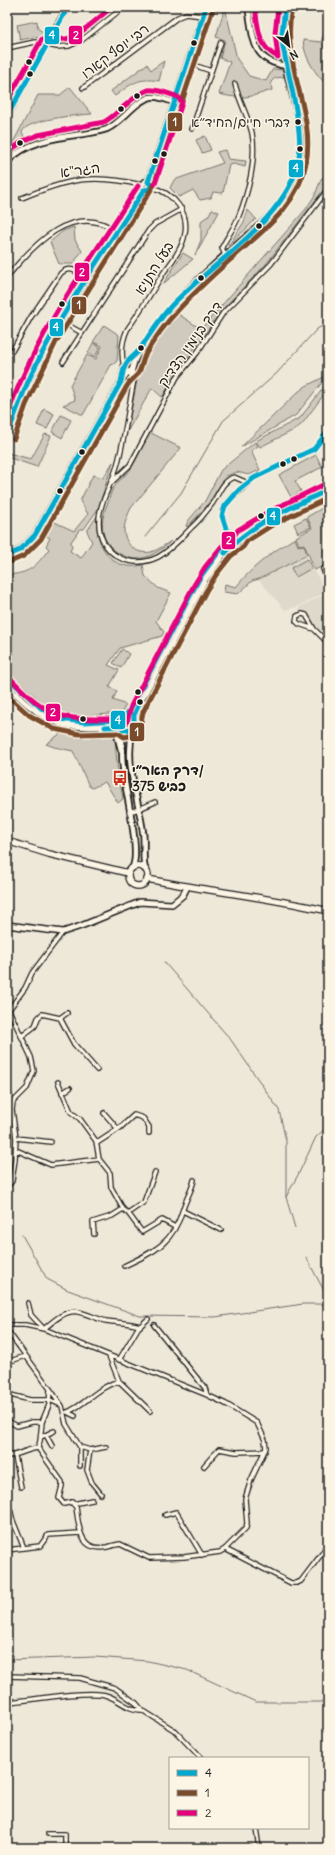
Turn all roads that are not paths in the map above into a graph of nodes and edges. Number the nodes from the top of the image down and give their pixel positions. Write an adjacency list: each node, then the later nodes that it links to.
1 (68, 7): 8 (street)
2 (124, 7): 8 (street)
3 (206, 7): 6 (street)
4 (248, 7): 11 (street)
5 (285, 7): 11 (street)
6 (203, 16): 10 (street); 14 (street, רבי יוסף קארו)
7 (221, 42): 12 (street)
8 (46, 44): 9 (street); 17 (street)
9 (7, 48)
10 (188, 63): 12 (street); 16 (street)
11 (286, 66): 29 (street)
12 (211, 71): 19 (street)
13 (234, 84): 29 (street)
14 (83, 88)
15 (7, 103): 17 (street)
16 (175, 103): 20 (street); 21 (street)
17 (12, 106): 18 (street)
18 (7, 116)
19 (192, 129)
20 (7, 162)
21 (148, 182): 22 (street); 23 (street)
22 (142, 185): 25 (street); 26 (street, הגר"א)
23 (151, 188): 25 (street); 27 (street)
24 (328, 189): 41 (street, דרך בנימין הצדיק)
25 (144, 190): 28 (street)
26 (22, 198)
27 (182, 209): 33 (street); 36 (street, בעל התניא)
28 (118, 232): 30 (street); 31 (street)
29 (225, 256): 36 (street)
30 (7, 277)
31 (86, 278): 32 (street); 34 (street)
32 (59, 320): 33 (street); 38 (street)
33 (82, 333): 35 (street)
34 (12, 351)
35 (63, 362)
36 (128, 368): 41 (street, בעל התניא); 49 (street)
37 (7, 395): 38 (street)
38 (20, 398): 40 (street)
39 (328, 431): 42 (street)
40 (7, 437)
41 (112, 483): 42 (street)
42 (248, 483): 45 (street)
43 (328, 485): 46 (street)
44 (328, 490): 48 (street)
45 (227, 528): 46 (street); 47 (street)
46 (235, 532): 47 (street); 48 (street)
47 (229, 537): 48 (street); 56 (street)
48 (237, 542): 57 (street)
49 (7, 556)
50 (323, 569): 51 (street)
51 (328, 581)
52 (314, 629): 52 (street); 53 (street)
53 (328, 642)
54 (7, 677): 56 (street)
55 (7, 685): 58 (street)
56 (123, 718): 57 (street); 59 (street)
57 (134, 722): 60 (street)
58 (89, 727): 59 (street); 61 (street)
59 (122, 727): 60 (street); 61 (street)
60 (133, 728): 63 (street)
61 (122, 759): 64 (street)
62 (155, 802): 63 (street)
63 (139, 809): 64 (street); 67 (street)
64 (129, 812): 66 (street)
65 (7, 841): 68 (main road)
66 (132, 868): 67 (main road); 68 (main road)
67 (145, 869): 69 (main road)
68 (128, 873): 69 (main road)
69 (147, 879): 70 (main road)
70 (187, 887): 71 (main road); 73 (main road)
71 (328, 911)
72 (7, 925): 73 (main road)
73 (63, 932): 74 (street)
74 (8, 1011): 77 (street)
75 (67, 1014): 76 (street)
76 (60, 1018): 77 (street); 78 (street)
77 (22, 1036): 83 (street)
78 (97, 1070)
79 (58, 1082): 82 (street)
80 (7, 1085): 83 (street)
81 (70, 1088): 82 (street)
82 (62, 1093): 87 (street)
83 (12, 1102): 84 (street); 90 (street)
84 (7, 1103)
85 (80, 1113): 87 (street)
86 (104, 1113): 88 (street)
87 (78, 1117): 92 (street)
88 (118, 1129): 89 (street); 92 (street)
89 (149, 1133)
90 (16, 1138): 91 (street); 93 (street)
91 (51, 1142)
92 (97, 1143): 94 (street)
93 (16, 1150): 94 (street); 97 (street)
94 (99, 1159): 98 (street)
95 (155, 1172): 100 (street)
96 (194, 1180): 99 (street)
97 (7, 1187)
98 (123, 1209): 100 (street); 103 (street)
99 (183, 1211): 101 (street); 102 (street)
100 (128, 1213): 101 (street)
101 (175, 1227): 104 (street)
102 (221, 1230)
103 (94, 1234)
104 (124, 1266)
105 (28, 1303): 110 (street)
106 (148, 1318): 109 (street)
107 (7, 1325): 110 (street)
108 (154, 1325): 119 (street)
109 (140, 1326): 110 (street); 114 (street)
110 (44, 1329): 113 (street)
111 (7, 1330): 112 (street)
112 (26, 1356): 115 (street); 117 (street)
113 (109, 1356): 114 (street); 116 (street)
114 (119, 1360): 119 (street)
115 (7, 1362)
116 (119, 1381): 123 (street); 124 (street)
117 (50, 1389): 120 (street); 121 (street)
118 (7, 1394): 120 (street)
119 (207, 1395): 136 (street)
120 (50, 1400): 121 (street); 127 (street)
121 (61, 1405): 122 (street)
122 (63, 1410): 123 (street); 132 (street)
123 (68, 1412): 125 (street)
124 (150, 1412)
125 (75, 1416)
126 (7, 1422): 127 (street)
127 (42, 1422): 130 (street)
128 (54, 1431): 129 (street)
129 (46, 1435): 130 (street); 131 (street)
130 (41, 1437): 134 (street)
131 (52, 1446)
132 (80, 1447): 135 (street); 139 (street)
133 (106, 1447): 135 (street)
134 (38, 1448): 138 (street); 144 (street)
135 (90, 1450): 142 (street)
136 (265, 1452): 140 (street); 151 (street)
137 (7, 1456): 138 (street)
138 (15, 1456): 141 (street)
139 (80, 1466)
140 (204, 1466)
141 (21, 1487)
142 (101, 1494)
143 (92, 1500): 144 (street)
144 (73, 1504): 147 (street)
145 (10, 1509): 149 (street)
146 (165, 1515): 152 (street)
147 (80, 1533): 149 (street); 152 (street)
148 (328, 1542): 151 (street)
149 (24, 1548): 150 (street)
150 (7, 1550)
151 (225, 1550): 152 (street)
152 (202, 1555)
153 (7, 1676): 155 (street)
154 (7, 1702): 155 (street)
155 (142, 1710): 156 (street)
156 (200, 1757)
157 (256, 1829): 160 (street)
158 (48, 1834): 159 (street)
159 (65, 1848)
160 (259, 1848)

